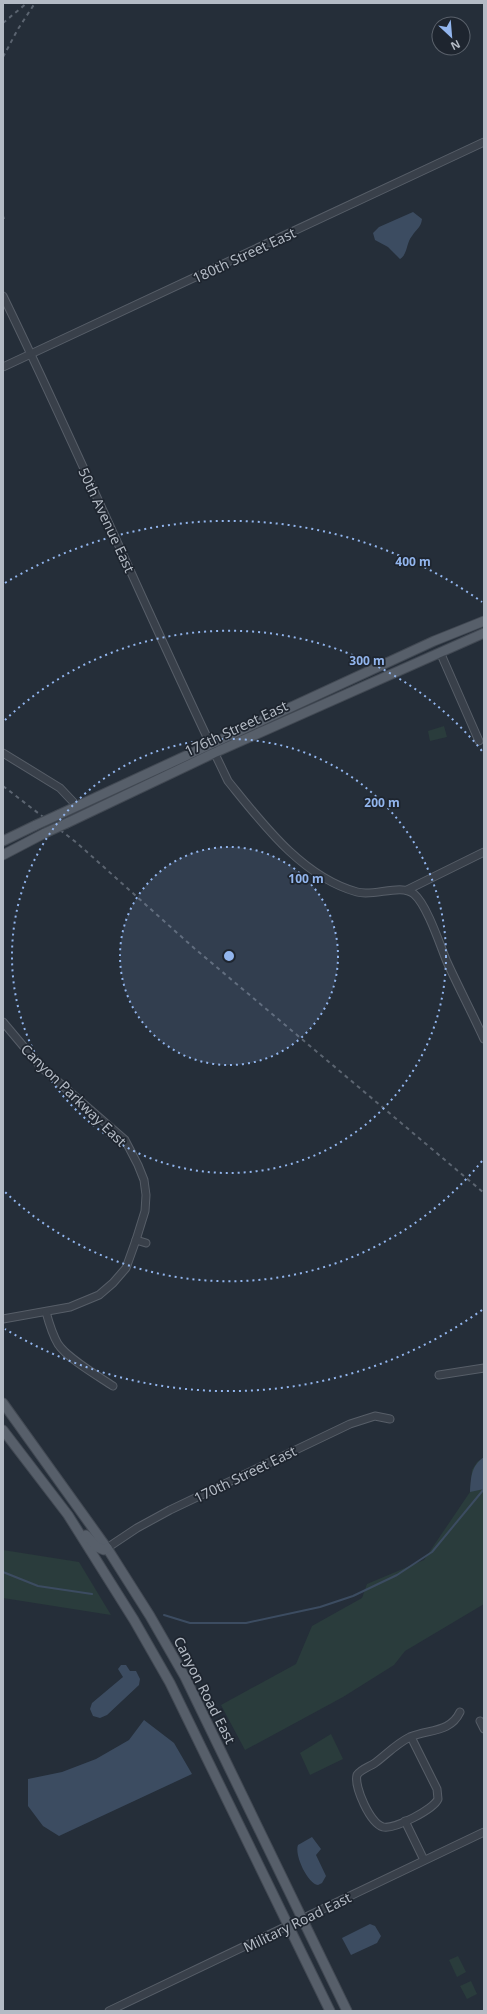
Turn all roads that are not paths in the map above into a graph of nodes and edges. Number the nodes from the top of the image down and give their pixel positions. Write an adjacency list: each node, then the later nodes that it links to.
1 (484, 142): 3 (street, 180th Street East)
2 (3, 296): 3 (street, 50th Avenue East)
3 (31, 354): 4 (street, 180th Street East); 11 (street, 50th Avenue East)
4 (3, 367)
5 (484, 621): 11 (main road, 176th Street East)
6 (484, 627): 8 (main road)
7 (484, 633): 8 (main road, 176th Street East)
8 (453, 646): 9 (main road, 176th Street East)
9 (440, 652): 10 (street); 13 (main road, 176th Street East)
10 (479, 741)
11 (210, 744): 13 (street, 50th Avenue East); 14 (main road, 176th Street East)
12 (3, 753): 14 (street)
13 (214, 753): 17 (main road, 176th Street East, bridge); 18 (street, 50th Avenue East)
14 (77, 806): 15 (main road, 176th Street East, bridge)
15 (3, 841)
16 (484, 852): 18 (street, 50th Avenue East)
17 (3, 855)
18 (406, 890): 20 (street)
19 (3, 1022): 21 (street, Canyon Parkway East)
20 (484, 1039)
21 (136, 1240): 22 (street); 23 (street, Canyon Parkway East)
22 (146, 1243)
23 (46, 1312): 24 (street, Canyon Parkway East); 27 (street)
24 (3, 1319)
25 (484, 1368): 26 (street)
26 (439, 1375)
27 (113, 1386)
28 (3, 1403): 32 (main road, Canyon Road East)
29 (390, 1419): 32 (street, 170th Street East)
30 (3, 1430): 31 (main road, Canyon Road East)
31 (68, 1515): 32 (main road); 41 (main road, Canyon Road East)
32 (107, 1548): 40 (main road, Canyon Road East)
33 (460, 1712): 36 (street)
34 (480, 1720): 35 (street)
35 (484, 1729)
36 (411, 1737): 37 (street); 37 (street)
37 (405, 1820): 39 (street)
38 (484, 1832): 39 (street, Military Road East)
39 (424, 1860): 40 (street, Military Road East)
40 (303, 1919): 41 (street, Military Road East); 44 (main road, Canyon Road East)
41 (288, 1926): 42 (street, Military Road East); 43 (main road, Canyon Road East)
42 (109, 2011)
43 (330, 2011)
44 (346, 2011)

